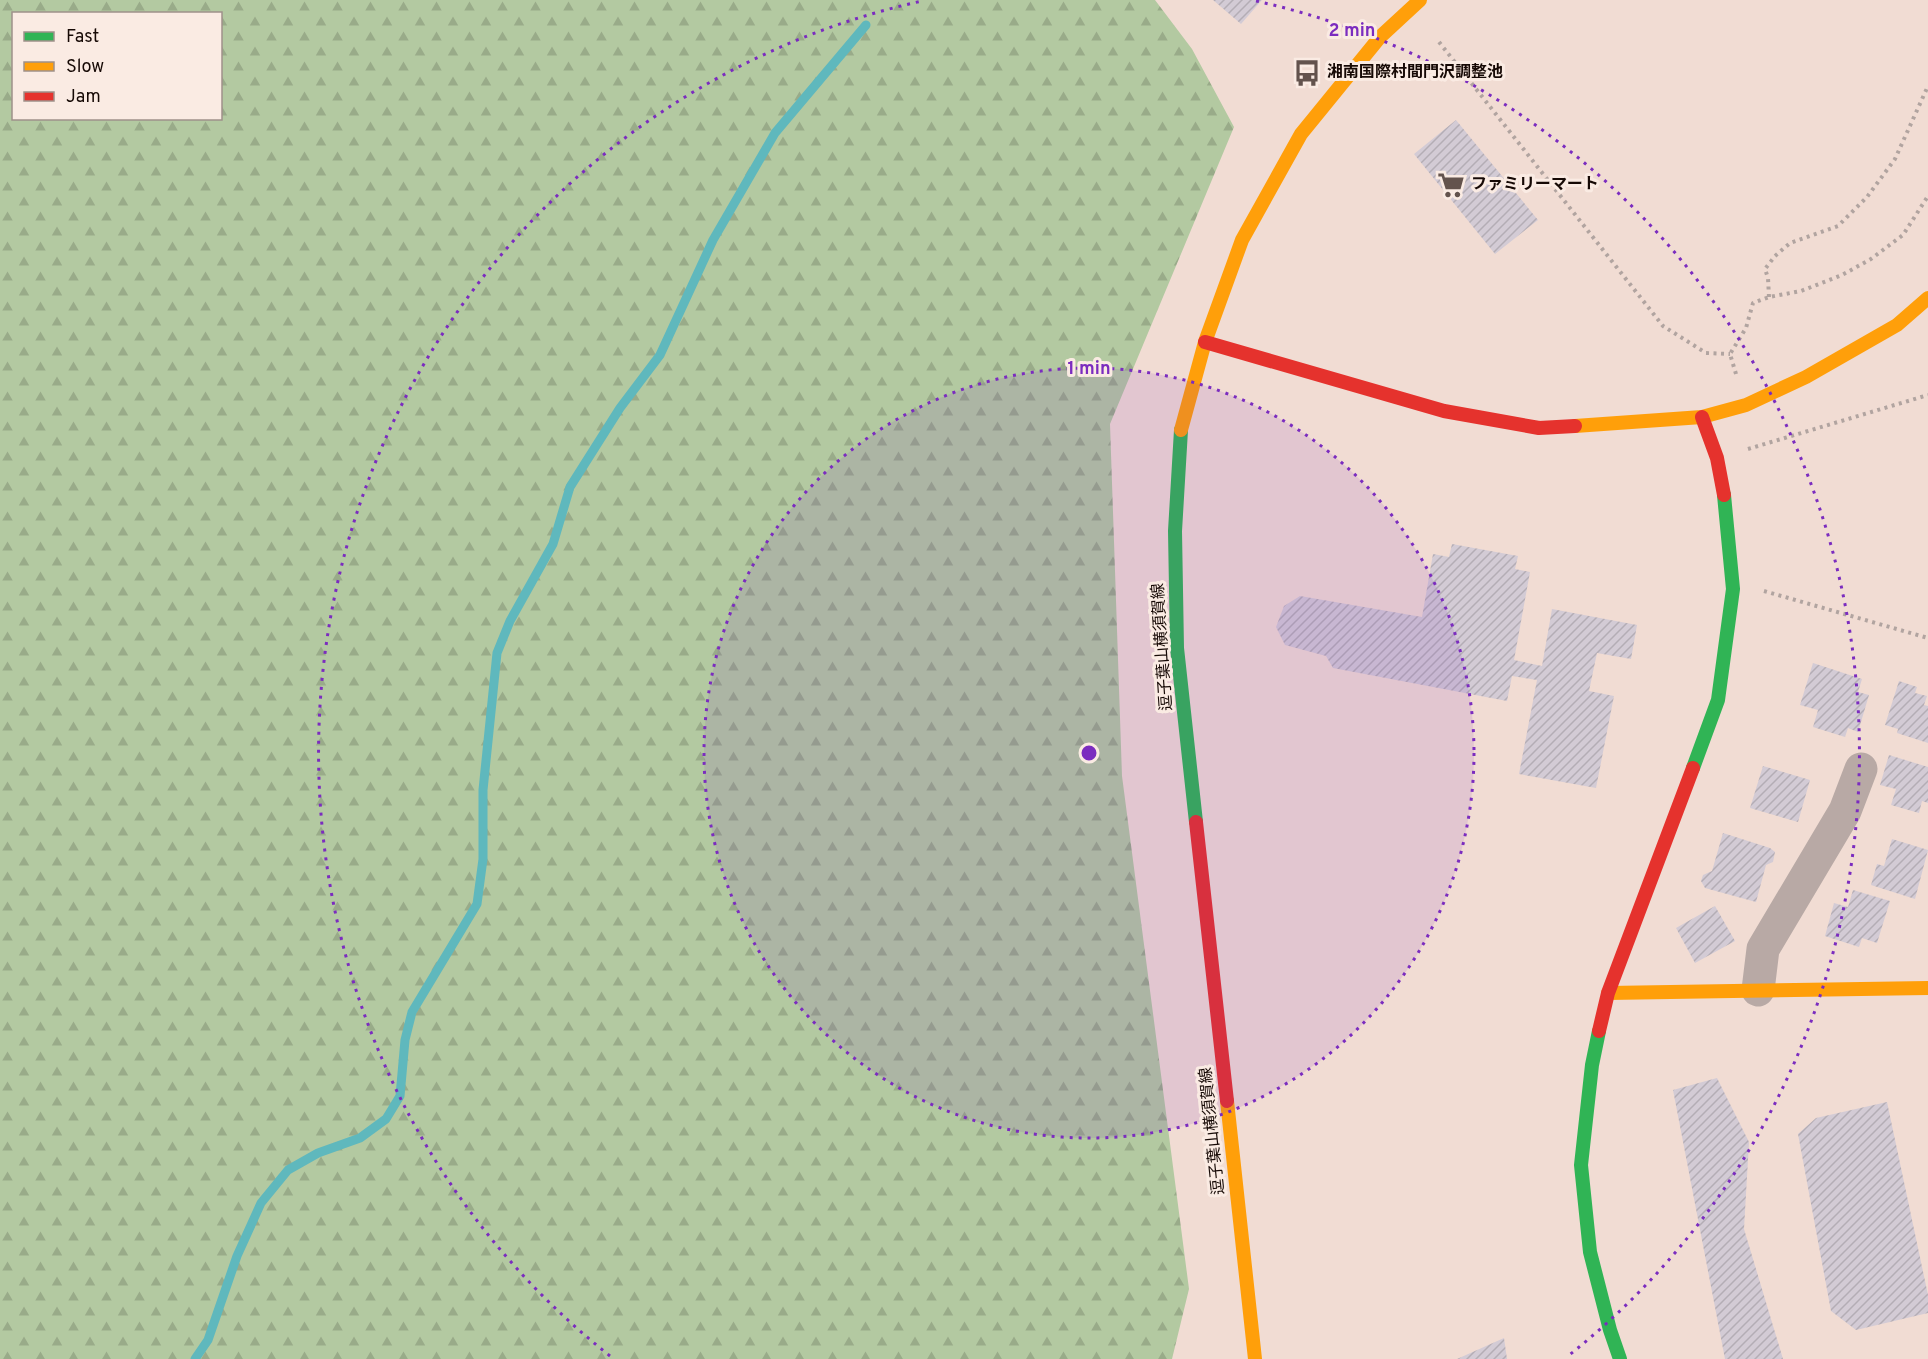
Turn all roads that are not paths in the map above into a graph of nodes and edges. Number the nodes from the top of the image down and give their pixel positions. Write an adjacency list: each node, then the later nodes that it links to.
1 (1420, 0): 3 (street, 逗子葉山横須賀線)
2 (1928, 298): 4 (street)
3 (1205, 342): 4 (street); 9 (street, 逗子葉山横須賀線)
4 (1702, 417): 8 (street)
5 (1861, 769): 7 (street)
6 (1928, 988): 7 (street)
7 (1758, 990): 8 (street)
8 (1608, 993): 10 (street)
9 (1255, 1359)
10 (1620, 1359)

